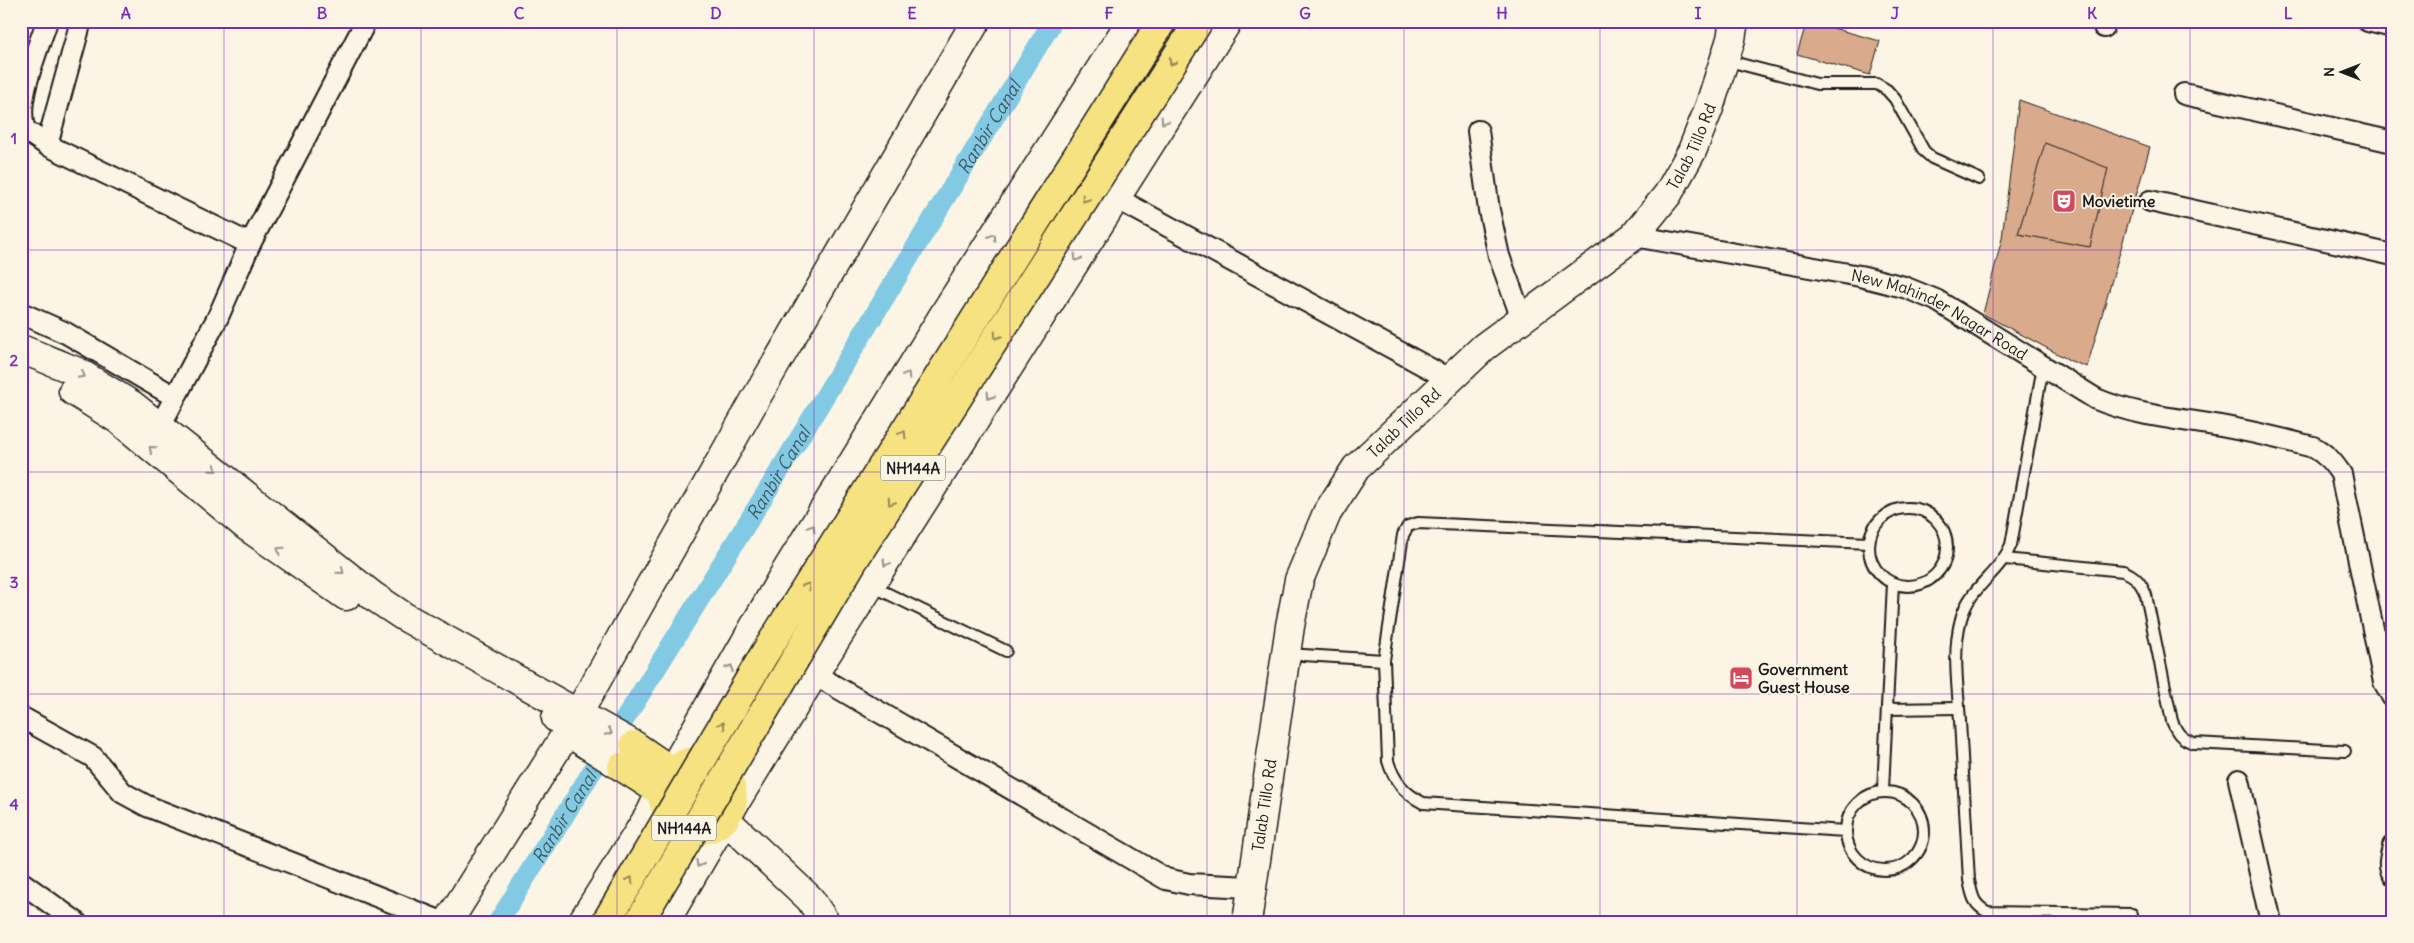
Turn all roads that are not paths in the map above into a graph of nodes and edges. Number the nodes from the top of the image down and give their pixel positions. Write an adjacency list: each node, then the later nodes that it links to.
1 (48, 21): 16 (street)
2 (81, 21): 16 (street)
3 (366, 21): 21 (street)
4 (976, 21): 43 (street)
5 (1131, 21): 47 (street, one-way to 5)
6 (1162, 21): 60 (highway, NH144A, one-way to 6, bridge)
7 (1199, 21): 61 (highway, NH144A, one-way to 61, bridge)
8 (1228, 21): 18 (street, one-way to 18)
9 (1734, 21): 12 (street, Talab Tillo Rd)
10 (2368, 21): 11 (street)
11 (2393, 27)
12 (1724, 60): 17 (lane); 20 (street, Talab Tillo Rd)
13 (2184, 94): 15 (street)
14 (1478, 131): 24 (street)
15 (2393, 142)
16 (47, 145): 21 (street)
17 (1979, 179)
18 (1116, 198): 28 (street); 34 (street, one-way to 34)
19 (2150, 200): 22 (street)
20 (1634, 236): 24 (street, Talab Tillo Rd); 26 (street, New Mahinder Nagar Road)
21 (250, 244): 29 (street)
22 (2393, 255)
23 (21, 313): 29 (street)
24 (1522, 319): 28 (street, Talab Tillo Rd)
25 (21, 349): 30 (street, one-way to 30)
26 (2043, 366): 32 (lane); 39 (street, New Mahinder Nagar Road)
27 (21, 367): 43 (street, one-way to 27)
28 (1449, 379): 36 (street, Talab Tillo Rd)
29 (175, 397): 30 (street)
30 (160, 426): 43 (street, one-way to 43)
31 (1870, 543): 33 (lane); 33 (lane); 37 (lane)
32 (2005, 559): 40 (lane); 44 (lane)
33 (1893, 583): 41 (lane)
34 (872, 586): 35 (lane); 38 (street)
35 (1006, 651)
36 (1286, 654): 37 (lane); 54 (street, Talab Tillo Rd)
37 (1384, 660): 50 (lane)
38 (814, 674): 49 (street); 54 (street)
39 (2393, 698)
40 (1959, 708): 41 (lane); 55 (lane)
41 (1887, 710): 48 (lane)
42 (22, 719): 57 (street)
43 (578, 724): 45 (street); 58 (street)
44 (2345, 751)
45 (628, 756): 47 (highway)
46 (2239, 780): 65 (street)
47 (666, 781): 49 (highway, NH144A); 49 (highway, NH144A); 59 (street)
48 (1883, 790): 50 (lane); 50 (lane)
49 (729, 813): 62 (street, one-way to 62); 63 (street)
50 (1845, 831)
51 (2393, 846): 52 (street)
52 (2393, 874)
53 (21, 882): 56 (street)
54 (1250, 887): 64 (street, Talab Tillo Rd)
55 (2132, 914)
56 (76, 922)
57 (442, 922)
58 (448, 922)
59 (582, 922)
60 (606, 922)
61 (639, 922)
62 (665, 922)
63 (825, 922)
64 (1246, 922)
65 (2271, 922)

